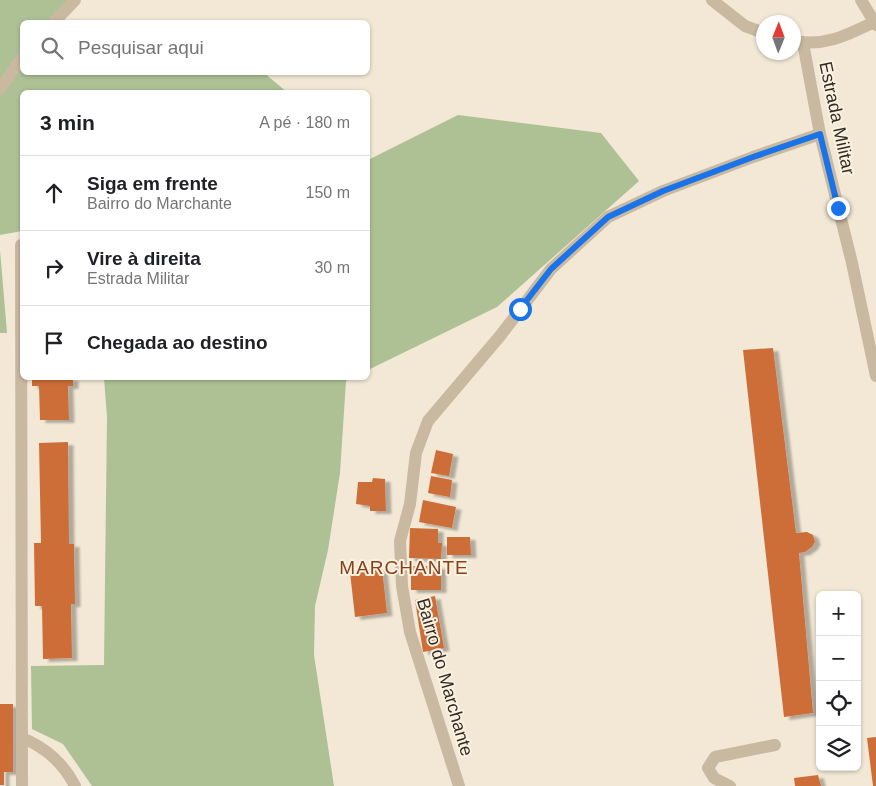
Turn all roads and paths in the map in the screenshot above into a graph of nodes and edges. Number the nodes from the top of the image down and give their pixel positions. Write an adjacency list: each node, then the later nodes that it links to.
1 (75, 0): 4 (street)
2 (712, 0): 6 (street)
3 (861, 0): 5 (street)
4 (56, 20)
5 (875, 23): 7 (street)
6 (756, 30)
7 (801, 42)
8 (801, 55): 11 (street, Estrada Militar)
9 (20, 61): 10 (street)
10 (0, 89)
11 (820, 134): 12 (street, Estrada Militar); 18 (street, Bairro do Marchante)
12 (876, 376)
13 (21, 380): 14 (street)
14 (22, 738): 16 (street); 17 (street)
15 (775, 745): 19 (street)
16 (22, 786)
17 (75, 786)
18 (459, 786)
19 (730, 786)

